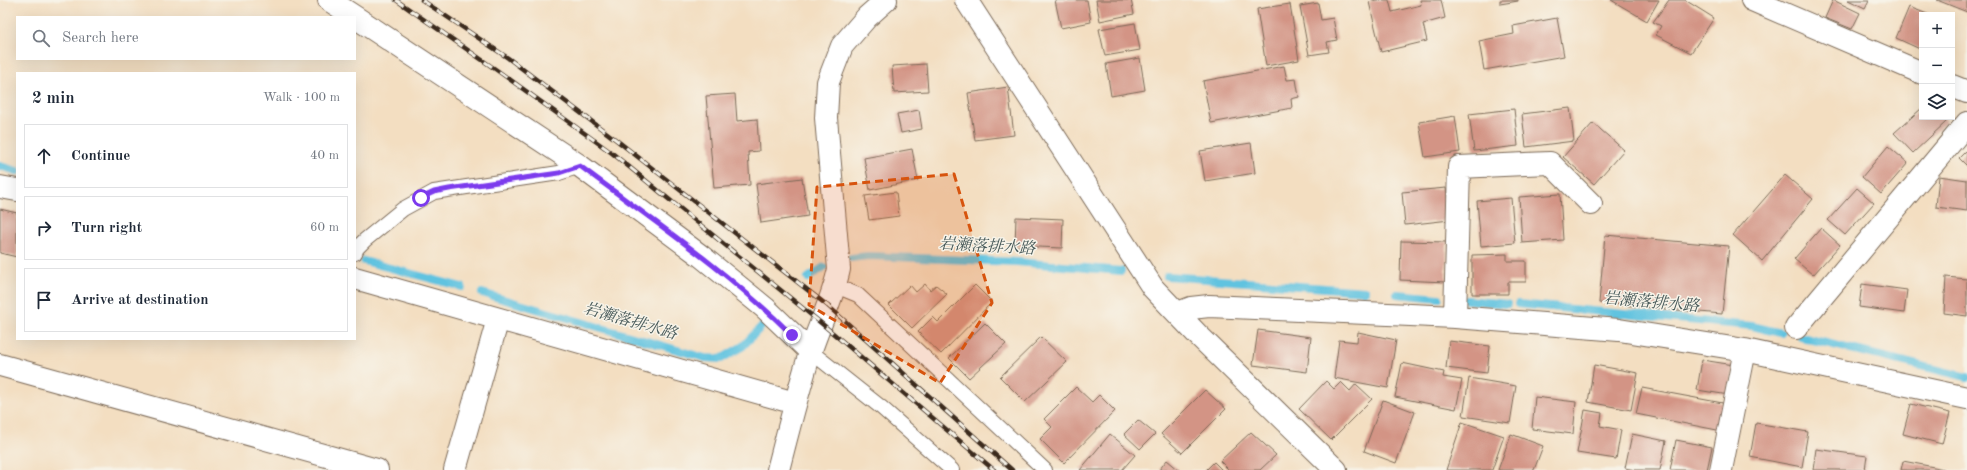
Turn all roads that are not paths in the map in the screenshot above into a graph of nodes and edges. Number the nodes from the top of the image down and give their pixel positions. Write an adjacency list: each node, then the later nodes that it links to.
1 (329, 0): 5 (street)
2 (886, 0): 17 (street)
3 (966, 0): 18 (street)
4 (1752, 0): 7 (street)
5 (353, 16)
6 (356, 18): 11 (street)
7 (1919, 72)
8 (1955, 87): 9 (street)
9 (1967, 92)
10 (1967, 123): 21 (street)
11 (580, 166): 15 (lane); 23 (street)
12 (0, 187): 13 (street)
13 (16, 190)
14 (1591, 204): 19 (street)
15 (356, 250)
16 (356, 278): 20 (street)
17 (836, 286): 23 (street); 31 (lane)
18 (1178, 313): 19 (street); 32 (street)
19 (1455, 317): 22 (street)
20 (498, 319): 26 (street); 28 (street)
21 (1796, 328)
22 (1745, 350): 25 (street); 33 (street)
23 (810, 351): 26 (street); 30 (lane)
24 (0, 365): 27 (street)
25 (1967, 398)
26 (795, 403): 29 (street)
27 (377, 470)
28 (455, 470)
29 (778, 470)
30 (952, 470)
31 (1045, 470)
32 (1336, 470)
33 (1721, 470)

